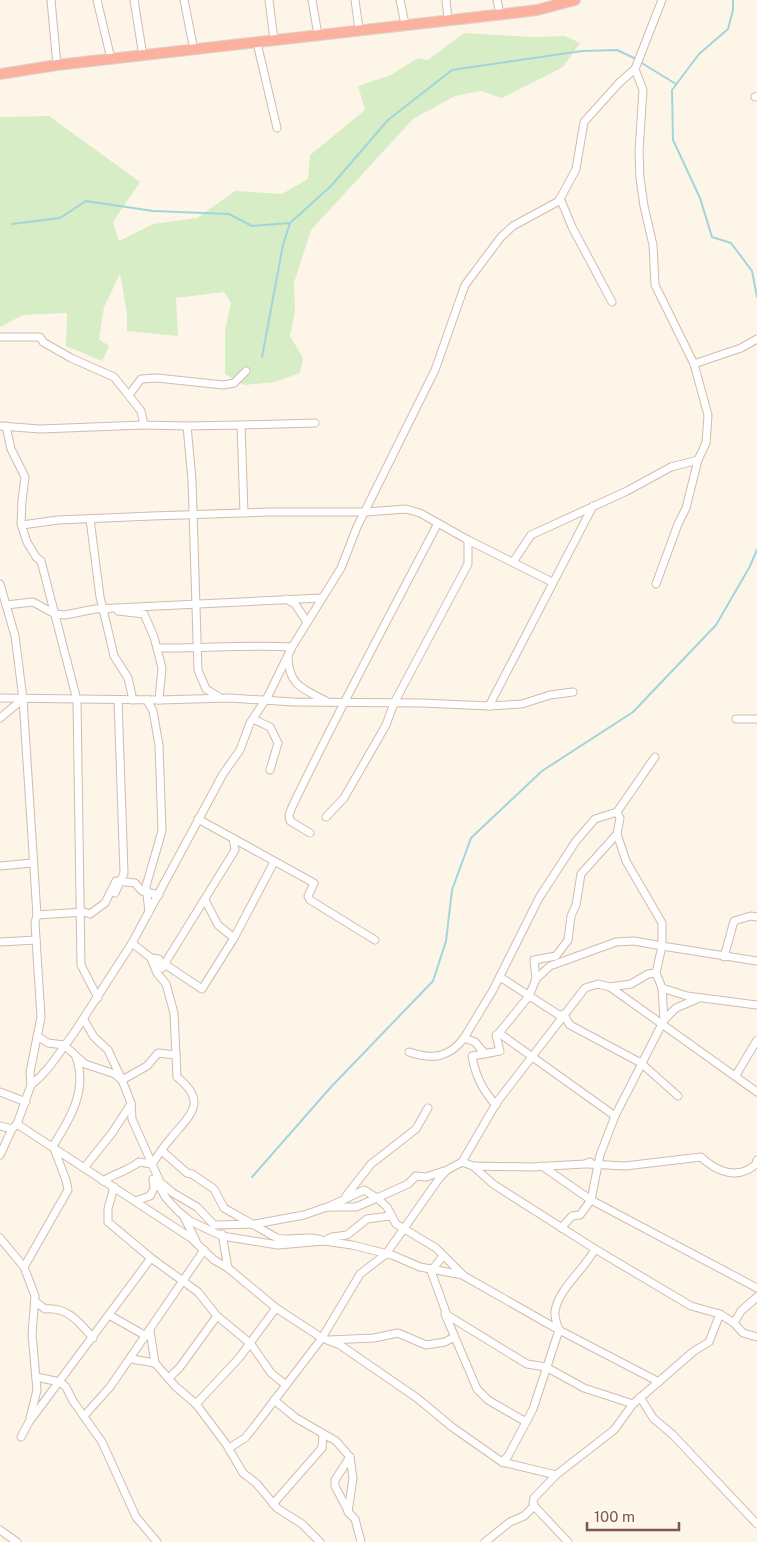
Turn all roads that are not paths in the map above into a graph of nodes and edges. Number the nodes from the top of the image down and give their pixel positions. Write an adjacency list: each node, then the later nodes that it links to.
1 (51, 0): 23 (street)
2 (97, 0): 22 (street)
3 (134, 0): 21 (street)
4 (184, 0): 20 (street)
5 (269, 0): 18 (street)
6 (312, 0): 17 (street)
7 (355, 0): 16 (street)
8 (400, 0): 15 (street)
9 (446, 0): 14 (street)
10 (497, 0): 13 (street)
11 (575, 0): 13 (highway)
12 (662, 0): 24 (street)
13 (500, 14): 14 (highway)
14 (448, 19): 15 (highway)
15 (404, 24): 16 (highway)
16 (359, 29): 17 (highway)
17 (318, 35): 18 (highway)
18 (274, 40): 19 (highway)
19 (257, 42): 20 (highway); 26 (street)
20 (194, 50): 21 (highway)
21 (143, 56): 22 (highway)
22 (111, 60): 23 (highway)
23 (57, 65): 25 (highway)
24 (636, 69): 27 (street); 31 (street)
25 (0, 74)
26 (277, 128)
27 (560, 198): 28 (street); 41 (street)
28 (612, 302)
29 (0, 337): 33 (street)
30 (757, 339): 31 (street)
31 (694, 364): 39 (street)
32 (246, 371): 33 (street)
33 (129, 396): 35 (street)
34 (315, 423): 36 (street)
35 (144, 425): 37 (street); 38 (street)
36 (241, 425): 38 (street); 42 (street)
37 (3, 426): 46 (street)
38 (187, 426): 43 (street)
39 (698, 460): 40 (street); 51 (street)
40 (593, 506): 48 (street); 49 (street)
41 (366, 512): 42 (street); 45 (street); 52 (street)
42 (244, 513): 43 (street)
43 (192, 515): 44 (street); 54 (street)
44 (90, 520): 46 (street); 56 (street)
45 (438, 522): 47 (street); 76 (street)
46 (22, 525): 57 (street)
47 (468, 540): 48 (street); 77 (street)
48 (513, 562): 49 (street)
49 (552, 582): 78 (street)
50 (0, 584): 55 (street)
51 (656, 584)
52 (321, 598): 53 (street); 58 (street)
53 (286, 599): 54 (street); 58 (street)
54 (196, 603): 56 (street); 61 (street)
55 (6, 605): 57 (street); 68 (street)
56 (103, 609): 57 (street); 60 (street); 71 (street)
57 (55, 614): 69 (street)
58 (306, 622): 59 (street)
59 (292, 647): 61 (street); 62 (street)
60 (157, 648): 61 (street); 73 (street)
61 (198, 648): 63 (street)
62 (288, 655): 74 (street); 75 (street)
63 (203, 683): 66 (street); 67 (street)
64 (573, 692): 78 (street)
65 (0, 698): 68 (street)
66 (195, 698): 67 (street); 73 (street)
67 (221, 698): 74 (street)
68 (23, 699): 69 (street); 79 (street); 92 (street)
69 (77, 700): 70 (street); 100 (street)
70 (118, 700): 71 (street); 94 (street)
71 (134, 700): 72 (street)
72 (147, 700): 73 (street); 95 (street)
73 (159, 700)
74 (264, 700): 75 (street); 80 (street)
75 (328, 702): 76 (street)
76 (346, 702): 77 (street); 88 (street)
77 (394, 702): 78 (street); 86 (street)
78 (489, 706)
79 (0, 718)
80 (253, 719): 84 (street); 87 (street)
81 (736, 719): 82 (street)
82 (757, 719)
83 (655, 757): 85 (street)
84 (270, 770)
85 (617, 812): 89 (street); 114 (street)
86 (326, 818)
87 (198, 819): 90 (street); 97 (street)
88 (310, 834)
89 (617, 834): 108 (street); 115 (street)
90 (233, 838): 91 (street); 98 (street)
91 (274, 862): 103 (street); 105 (street)
92 (32, 863): 93 (street); 101 (street)
93 (0, 866)
94 (121, 882): 95 (street); 96 (street); 100 (street)
95 (145, 892): 97 (street); 99 (street)
96 (115, 893)
97 (158, 895): 99 (street)
98 (205, 900): 103 (street); 112 (street)
99 (149, 912): 107 (street)
100 (79, 913): 101 (street); 119 (street)
101 (38, 915): 104 (street)
102 (757, 917): 109 (street)
103 (234, 938): 112 (street)
104 (36, 940): 106 (street); 126 (street)
105 (375, 940)
106 (0, 942)
107 (132, 943): 110 (street); 119 (street)
108 (662, 946): 109 (street); 113 (street); 115 (street)
109 (724, 957): 111 (street)
110 (151, 958): 112 (street); 132 (street)
111 (757, 960)
112 (162, 968)
113 (656, 973): 116 (street); 117 (street)
114 (500, 977): 118 (street); 127 (street)
115 (536, 979): 118 (street)
116 (610, 987): 122 (street); 124 (street)
117 (662, 988): 120 (street); 124 (street)
118 (529, 996): 122 (street); 125 (street)
119 (98, 998): 123 (street)
120 (699, 998): 121 (street); 124 (street)
121 (757, 1005)
122 (562, 1016): 134 (street); 135 (street)
123 (84, 1020): 129 (street); 137 (street)
124 (663, 1022): 135 (street); 136 (street)
125 (499, 1033): 131 (street); 134 (street)
126 (37, 1036): 129 (street); 138 (street)
127 (464, 1038): 130 (street); 131 (street)
128 (757, 1040): 136 (street)
129 (64, 1045): 133 (street); 138 (street)
130 (409, 1052)
131 (484, 1054): 144 (street)
132 (176, 1055): 137 (street); 150 (street)
133 (76, 1056): 137 (street); 149 (street)
134 (532, 1056): 144 (street); 146 (street)
135 (641, 1064): 141 (street); 146 (street)
136 (736, 1076): 140 (street)
137 (122, 1080): 143 (street)
138 (31, 1085): 142 (street)
139 (0, 1092): 142 (street)
140 (757, 1092)
141 (678, 1096)
142 (26, 1102): 148 (street)
143 (131, 1103): 159 (street); 160 (street)
144 (496, 1105): 154 (street)
145 (428, 1108): 164 (street)
146 (615, 1116): 152 (street)
147 (0, 1126): 148 (street)
148 (15, 1126): 149 (street); 151 (street)
149 (53, 1146): 160 (street); 184 (street)
150 (162, 1151): 159 (street); 171 (street)
151 (0, 1155)
152 (600, 1155): 155 (street); 156 (street)
153 (757, 1160): 155 (street)
154 (462, 1162): 157 (street); 161 (street)
155 (598, 1163): 156 (street); 166 (street)
156 (588, 1164): 158 (street)
157 (472, 1166): 158 (street); 173 (street)
158 (542, 1166): 166 (street)
159 (153, 1167): 162 (street); 167 (street); 169 (street); 172 (street)
160 (84, 1168): 162 (street)
161 (447, 1170): 165 (street); 174 (street)
162 (103, 1181): 163 (street)
163 (114, 1187): 167 (street); 183 (street)
164 (345, 1197): 165 (street); 168 (street)
165 (378, 1198): 168 (street); 170 (street)
166 (591, 1200): 173 (street); 189 (street)
167 (135, 1201): 178 (street)
168 (327, 1207): 171 (street)
169 (184, 1216): 175 (street); 178 (street)
170 (390, 1216): 174 (street); 177 (street)
171 (250, 1225): 172 (street); 177 (street)
172 (221, 1226): 175 (street)
173 (562, 1228): 180 (street)
174 (405, 1229): 181 (street); 182 (street)
175 (222, 1236): 177 (street); 185 (street)
176 (0, 1238): 184 (street)
177 (324, 1241): 181 (street)
178 (197, 1244): 179 (street)
179 (204, 1250): 185 (street); 188 (street)
180 (595, 1250): 194 (street); 198 (street)
181 (386, 1254): 186 (street); 203 (street)
182 (443, 1256): 186 (street); 187 (street)
183 (151, 1258): 188 (street); 195 (street)
184 (24, 1267): 191 (street)
185 (228, 1268): 192 (street)
186 (431, 1268): 187 (street); 193 (street)
187 (464, 1276): 198 (street)
188 (184, 1281): 196 (street); 199 (street)
189 (757, 1288)
190 (757, 1297): 197 (street)
191 (36, 1302): 202 (street); 208 (street)
192 (276, 1308): 203 (street); 204 (street)
193 (445, 1314): 200 (street); 207 (street)
194 (720, 1314): 197 (street); 211 (street)
195 (109, 1316): 199 (street); 202 (street)
196 (217, 1316): 204 (street); 209 (street)
197 (734, 1323): 201 (street)
198 (559, 1330): 207 (street); 211 (street)
199 (148, 1334): 205 (street); 206 (street)
200 (454, 1337): 203 (street); 219 (street)
201 (757, 1337)
202 (93, 1338): 210 (street)
203 (325, 1339): 212 (street); 224 (street)
204 (250, 1344): 212 (street); 215 (street)
205 (131, 1359): 206 (street); 217 (street)
206 (156, 1363): 209 (street)
207 (546, 1367): 216 (street); 219 (street)
208 (36, 1377): 210 (street); 218 (street)
209 (169, 1378): 215 (street)
210 (60, 1382): 217 (street); 218 (street)
211 (659, 1382): 213 (street)
212 (286, 1385): 214 (street)
213 (640, 1397): 216 (street); 229 (street)
214 (274, 1400): 220 (street); 222 (street)
215 (196, 1404): 222 (street)
216 (633, 1404): 225 (street)
217 (84, 1416): 232 (street)
218 (29, 1422): 221 (street)
219 (526, 1422): 224 (street)
220 (322, 1434): 223 (street); 226 (street)
221 (22, 1437)
222 (229, 1448): 226 (street)
223 (350, 1457): 228 (street); 228 (street)
224 (502, 1462): 225 (street)
225 (556, 1474): 227 (street)
226 (273, 1504): 233 (street)
227 (534, 1506): 235 (street); 236 (street)
228 (348, 1512): 234 (street)
229 (757, 1524)
230 (0, 1530): 231 (street)
231 (16, 1542)
232 (157, 1542)
233 (320, 1542)
234 (361, 1542)
235 (485, 1542)
236 (568, 1542)

